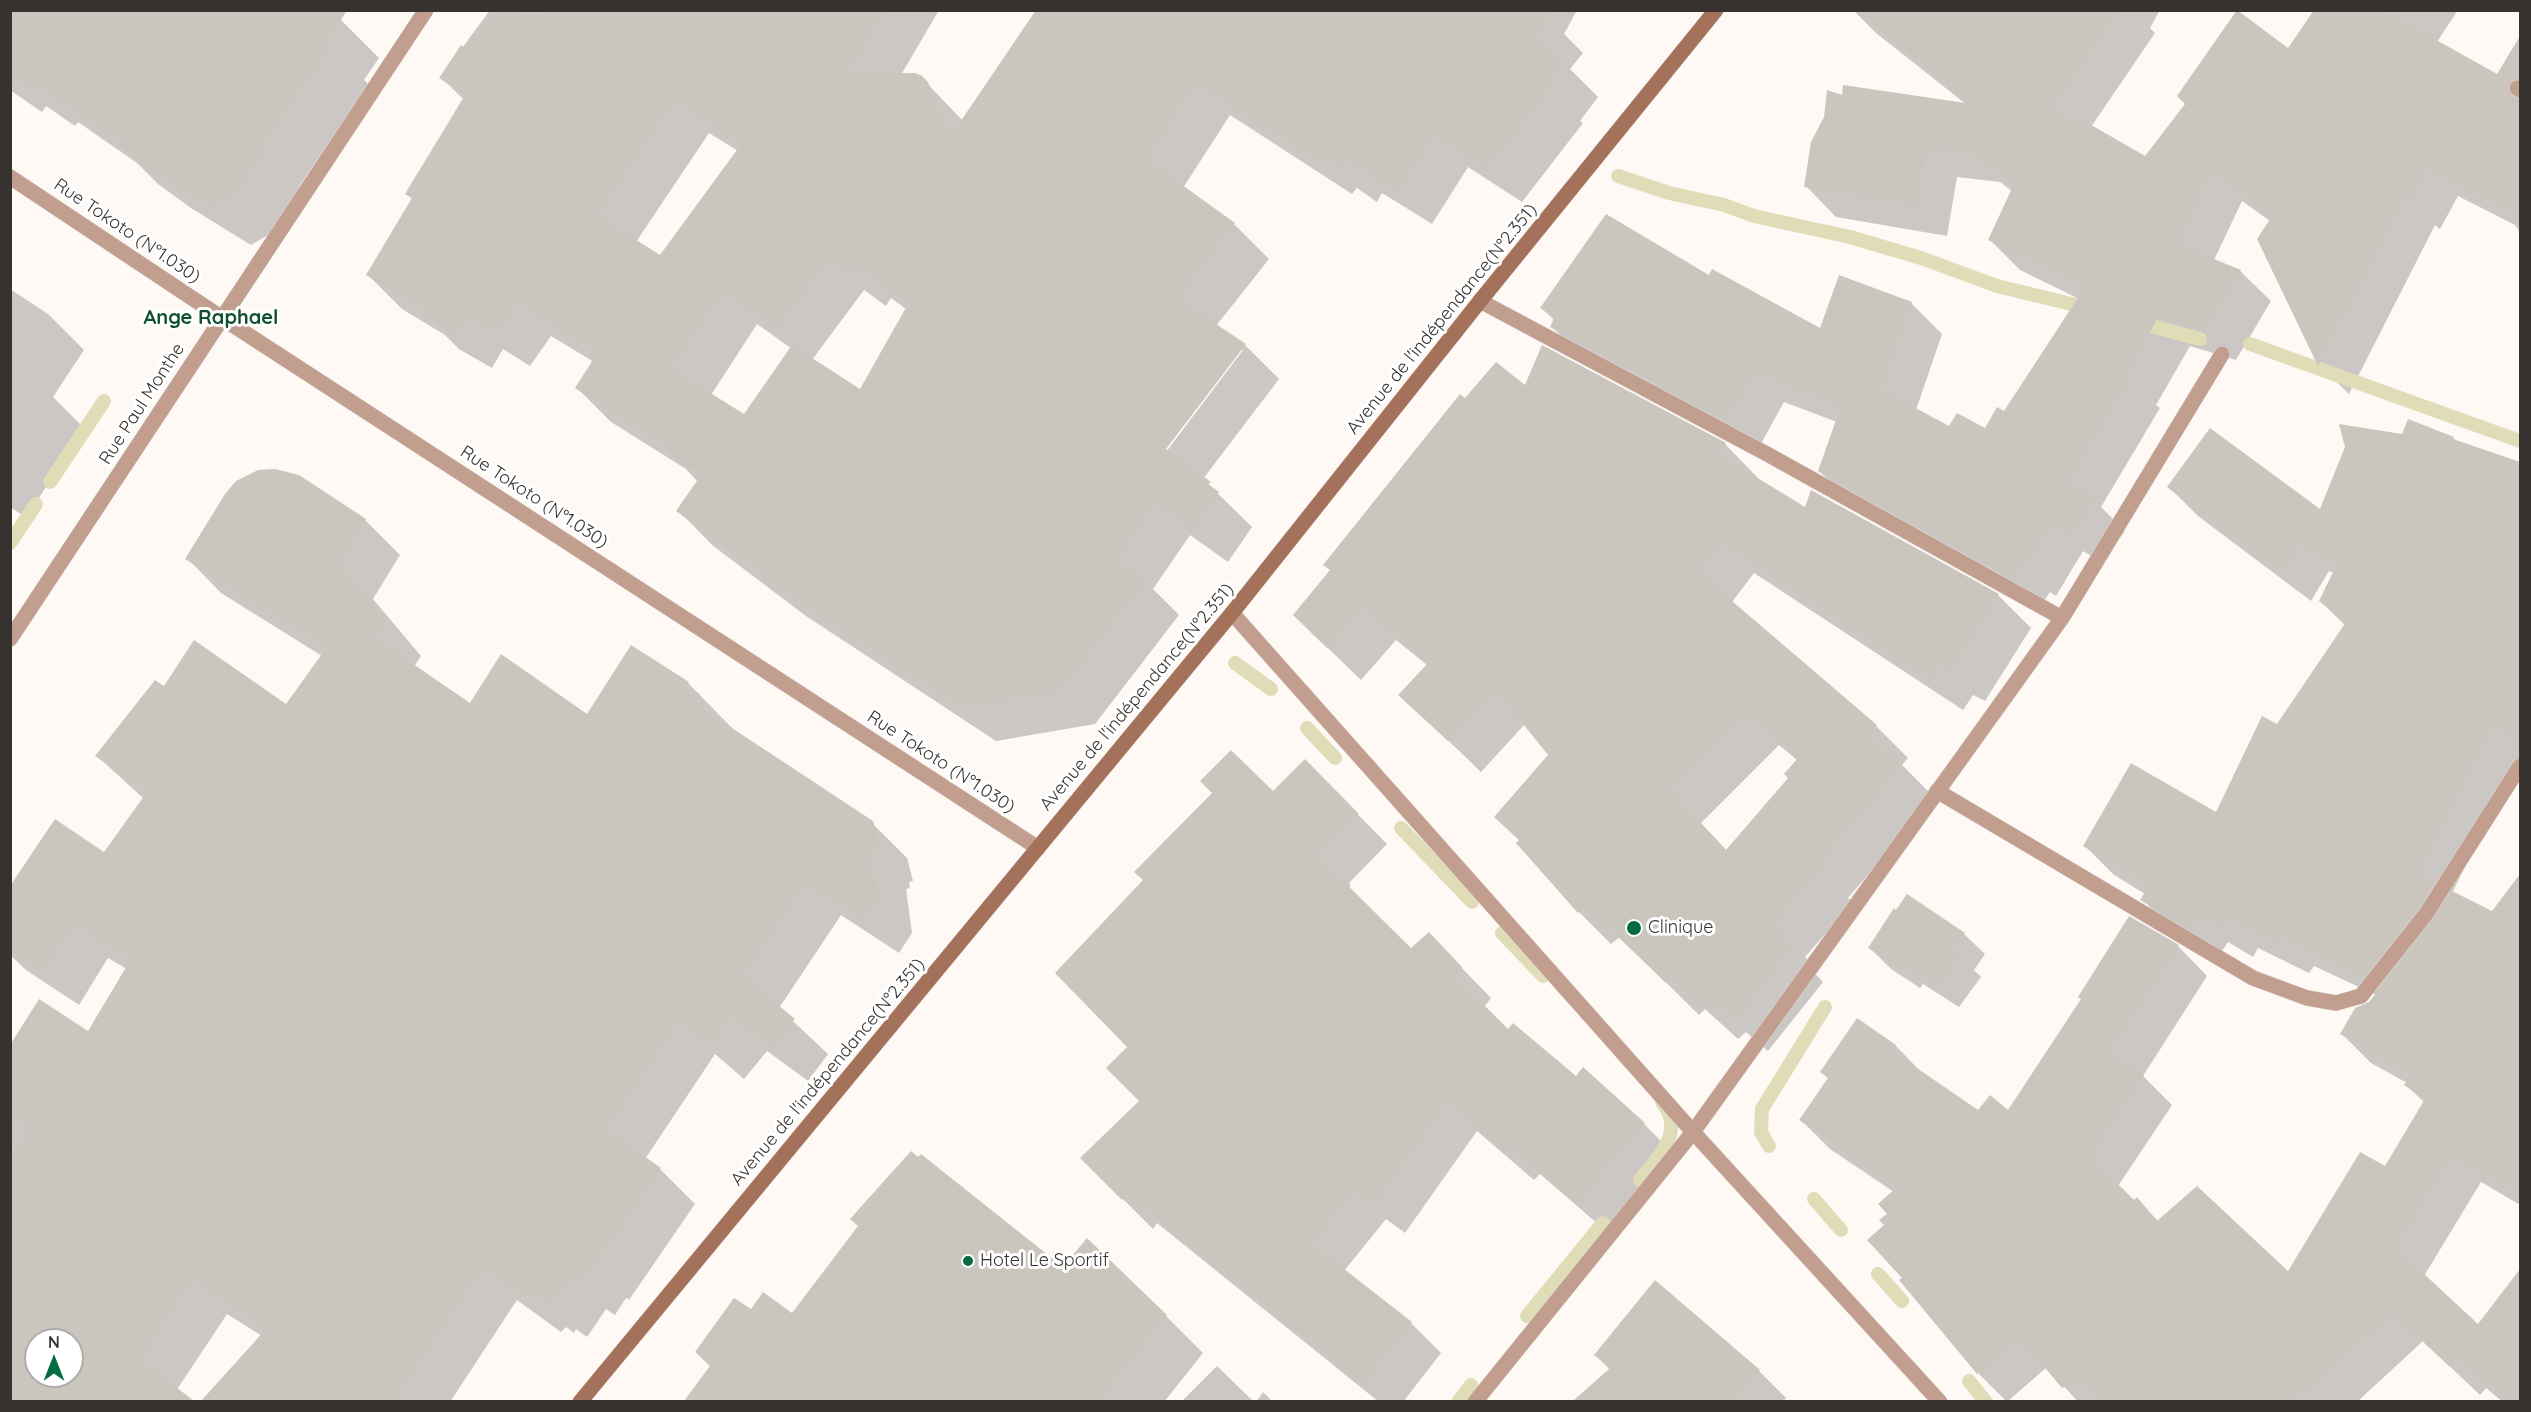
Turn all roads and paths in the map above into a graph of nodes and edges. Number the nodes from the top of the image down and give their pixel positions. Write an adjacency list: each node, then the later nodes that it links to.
1 (426, 10): 5 (street, Rue Paul Monthe)
2 (1716, 10): 4 (main road, Avenue de l'indépendance(N°2.351))
3 (10, 177): 5 (street, Rue Tokoto (N°1.030))
4 (1480, 301): 7 (main road, Avenue de l'indépendance(N°2.351)); 8 (street)
5 (222, 318): 9 (street, Rue Paul Monthe); 12 (street, Rue Tokoto (N°1.030))
6 (2222, 354): 8 (street)
7 (1233, 613): 12 (main road, Avenue de l'indépendance(N°2.351)); 13 (street)
8 (2062, 618): 11 (street)
9 (10, 639)
10 (2520, 766): 11 (street)
11 (1937, 791): 13 (street)
12 (1038, 848): 14 (main road, Avenue de l'indépendance(N°2.351))
13 (1693, 1132): 15 (street); 16 (street)
14 (580, 1401)
15 (1475, 1401)
16 (1940, 1401)

